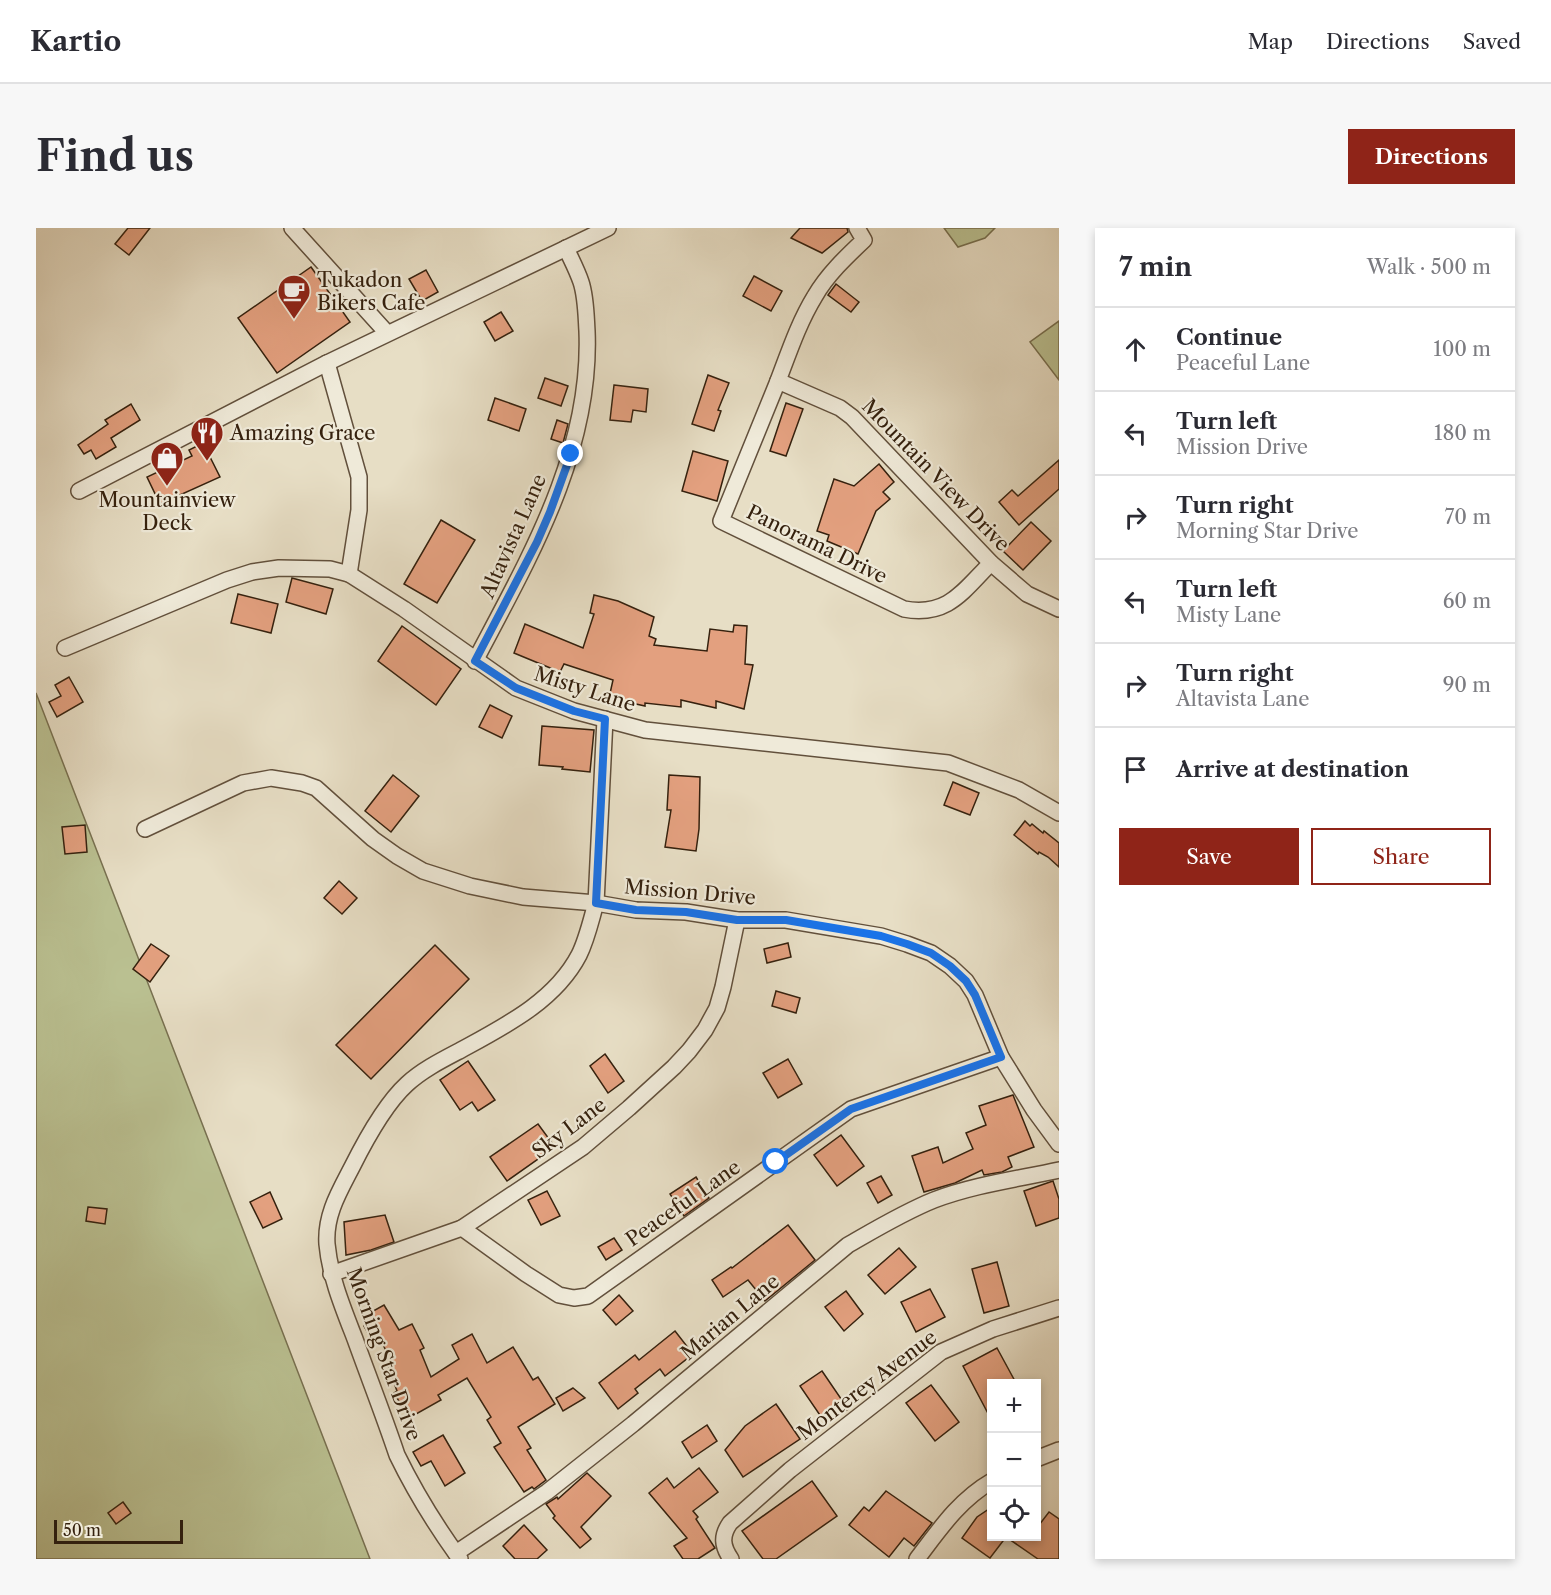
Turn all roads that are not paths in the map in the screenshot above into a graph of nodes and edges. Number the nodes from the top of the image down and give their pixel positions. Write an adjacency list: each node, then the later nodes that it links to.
1 (292, 228): 5 (street)
2 (608, 228): 4 (street)
3 (857, 228): 7 (street)
4 (566, 248): 5 (street); 13 (street, Altavista Lane)
5 (387, 333): 6 (street)
6 (327, 363): 8 (street); 10 (street)
7 (778, 381): 9 (street, Mountain View Drive); 9 (street, Panorama Drive)
8 (79, 492)
9 (991, 563): 11 (street, Mountain View Drive)
10 (349, 574): 12 (street, Misty Lane); 13 (street, Misty Lane)
11 (1059, 609)
12 (65, 648)
13 (475, 661): 14 (street, Misty Lane)
14 (605, 719): 15 (street, Misty Lane); 17 (street, Morning Star Drive)
15 (1058, 811)
16 (145, 829): 17 (street, Mission Drive)
17 (596, 903): 18 (street, Mission Drive); 23 (street, Morning Star Drive)
18 (737, 920): 19 (street, Mission Drive); 22 (street, Sky Lane)
19 (1001, 1057): 20 (street, Mission Drive); 22 (street, Peaceful Lane)
20 (1059, 1144)
21 (1059, 1170): 28 (street, Marian Lane)
22 (462, 1228): 23 (street, Sky Lane)
23 (331, 1274): 28 (street, Morning Star Drive)
24 (1059, 1308): 29 (street, Monterey Avenue)
25 (1059, 1450): 26 (street)
26 (1041, 1457)
27 (987, 1484): 30 (street)
28 (458, 1556)
29 (731, 1559)
30 (917, 1559)

